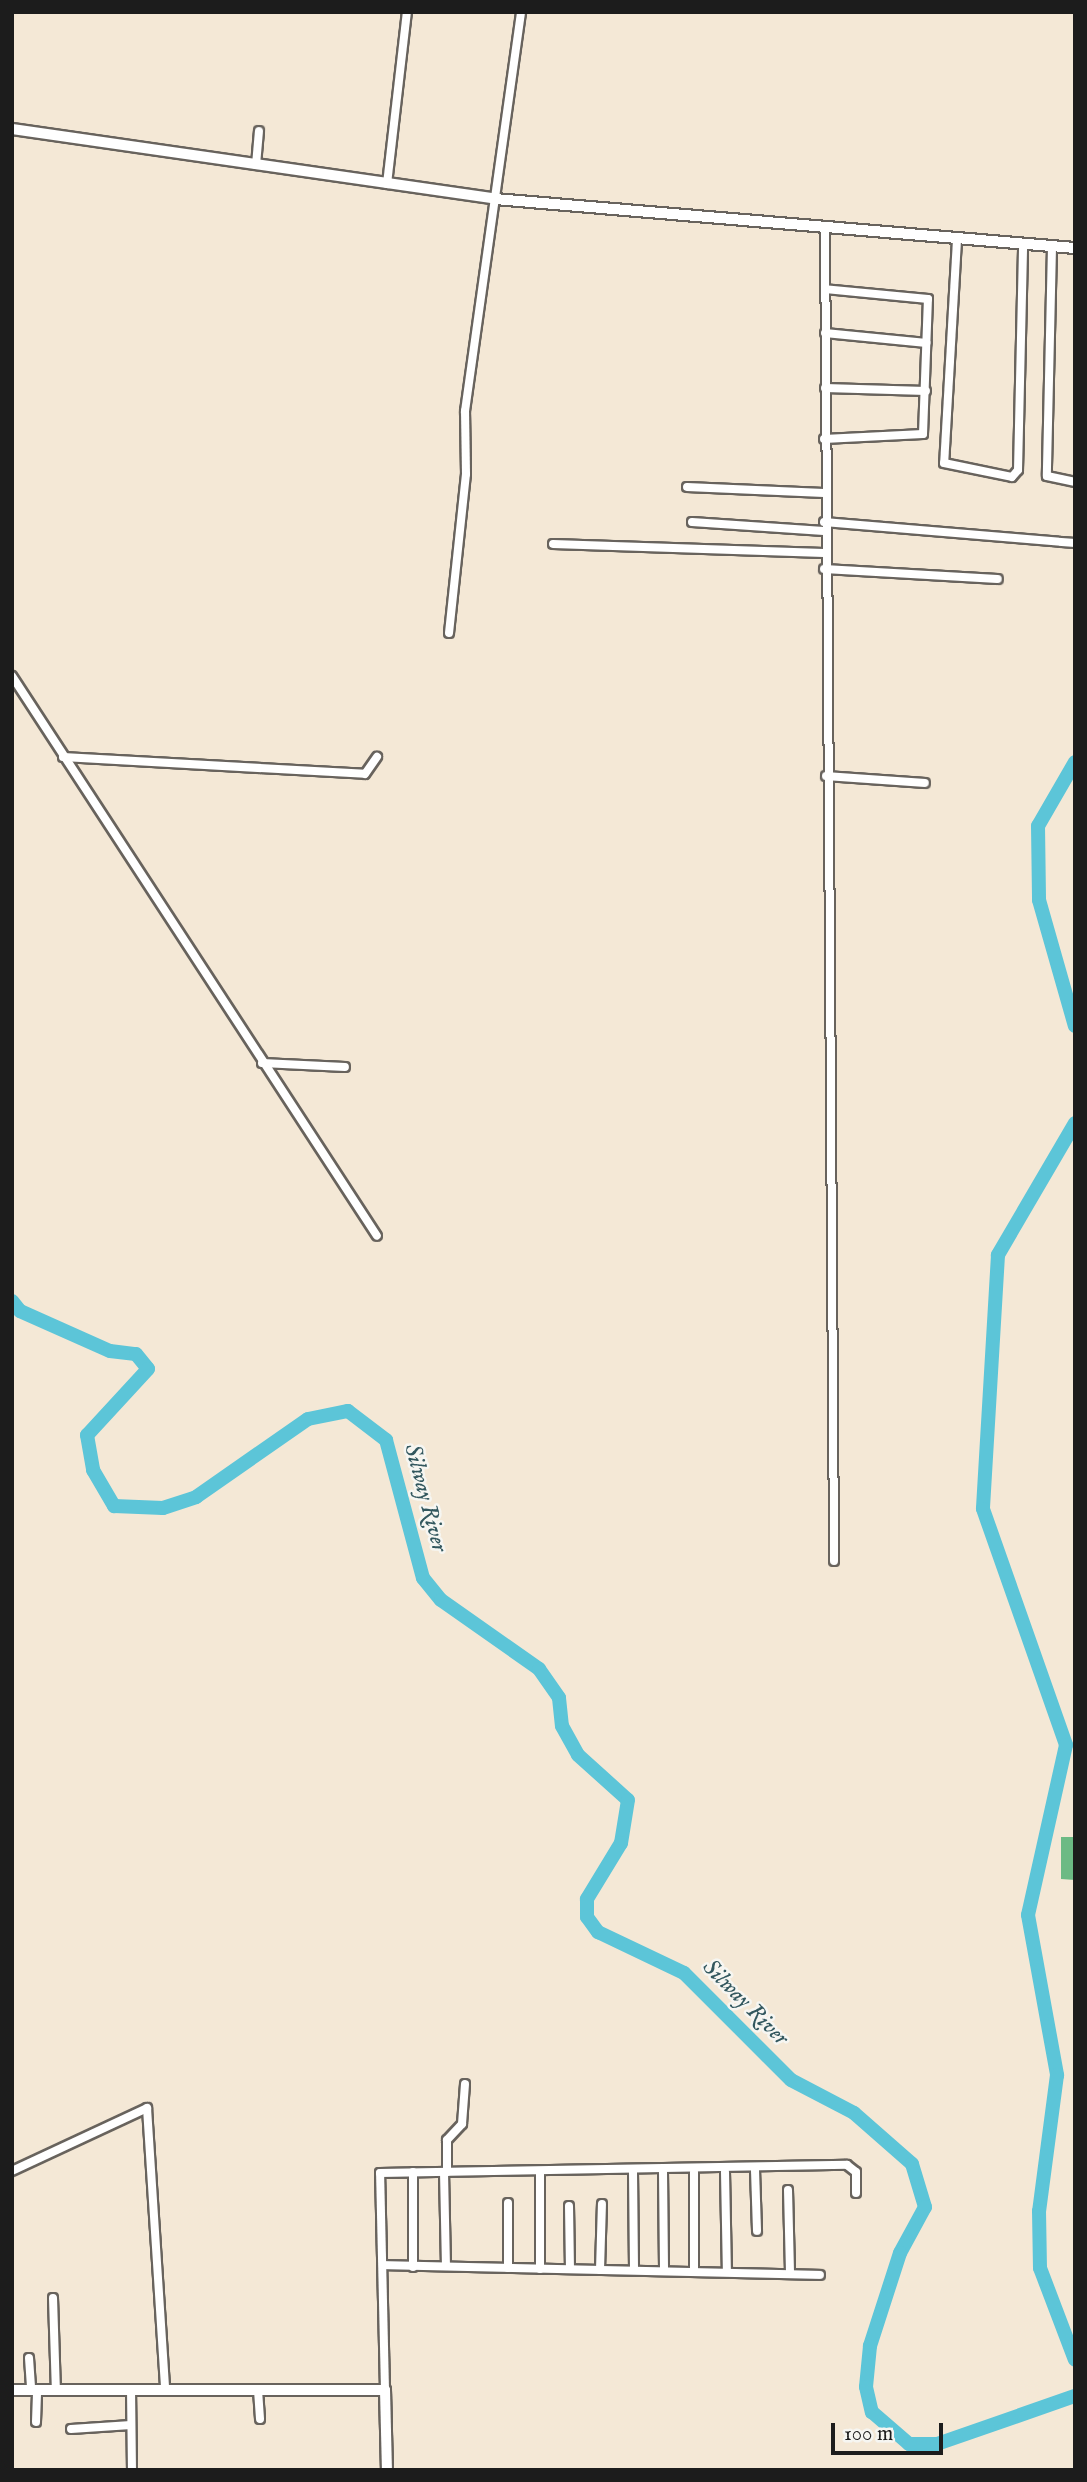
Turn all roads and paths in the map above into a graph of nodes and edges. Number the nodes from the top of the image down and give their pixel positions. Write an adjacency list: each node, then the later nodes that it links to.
1 (407, 12): 6 (street)
2 (521, 12): 7 (street)
3 (12, 129): 5 (street)
4 (259, 131): 5 (street)
5 (256, 165): 6 (street)
6 (387, 184): 7 (street)
7 (495, 199): 8 (street); 29 (street)
8 (825, 227): 9 (street); 13 (street)
9 (957, 240): 10 (street); 10 (street)
10 (1023, 244): 11 (street)
11 (1052, 247): 12 (street); 19 (street)
12 (1075, 248)
13 (825, 289): 14 (street); 15 (street)
14 (825, 334): 15 (street); 16 (street)
15 (927, 343): 17 (street)
16 (825, 388): 17 (street); 18 (street)
17 (926, 391): 18 (street)
18 (824, 439): 21 (street)
19 (1075, 482)
20 (687, 487): 21 (street)
21 (824, 493): 23 (street)
22 (692, 522): 23 (street)
23 (824, 527): 24 (street); 26 (street)
24 (1075, 543)
25 (553, 544): 26 (street)
26 (824, 553): 27 (street)
27 (824, 569): 28 (street); 33 (street)
28 (998, 579)
29 (449, 633)
30 (12, 676): 31 (street)
31 (63, 757): 32 (street); 35 (street)
32 (377, 757)
33 (826, 776): 34 (street); 38 (street)
34 (925, 783)
35 (262, 1063): 36 (street); 37 (street)
36 (345, 1067)
37 (377, 1236)
38 (834, 1561)
39 (465, 2084): 43 (street)
40 (755, 2170): 48 (street); 50 (street); 54 (street)
41 (12, 2171): 71 (street)
42 (413, 2172): 43 (street); 55 (street); 57 (street)
43 (445, 2172): 44 (street); 56 (street)
44 (540, 2172): 45 (street); 59 (street)
45 (633, 2172): 46 (street); 62 (street)
46 (663, 2172): 47 (street); 63 (street)
47 (694, 2172): 48 (street); 64 (street)
48 (725, 2172): 65 (street)
49 (788, 2190): 66 (street)
50 (856, 2193)
51 (508, 2203): 58 (street)
52 (601, 2204): 61 (street)
53 (569, 2206): 60 (street)
54 (757, 2231)
55 (383, 2265): 57 (street); 74 (street)
56 (446, 2266): 57 (street); 58 (street)
57 (413, 2267)
58 (508, 2268): 59 (street)
59 (540, 2269): 60 (street)
60 (570, 2269): 61 (street)
61 (600, 2270): 62 (street)
62 (634, 2270): 63 (street)
63 (664, 2271): 64 (street)
64 (694, 2272): 65 (street)
65 (727, 2272): 66 (street)
66 (790, 2273): 67 (street)
67 (820, 2275)
68 (53, 2298): 76 (street)
69 (29, 2358): 75 (street)
70 (131, 2389): 71 (street); 76 (street); 79 (street)
71 (165, 2389): 73 (street)
72 (12, 2390): 75 (street)
73 (258, 2390): 74 (street); 77 (street)
74 (384, 2390): 82 (street)
75 (34, 2391): 76 (street); 78 (street)
76 (56, 2391)
77 (260, 2420)
78 (36, 2422)
79 (131, 2425): 80 (street); 81 (street)
80 (71, 2429)
81 (132, 2470)
82 (387, 2470)

